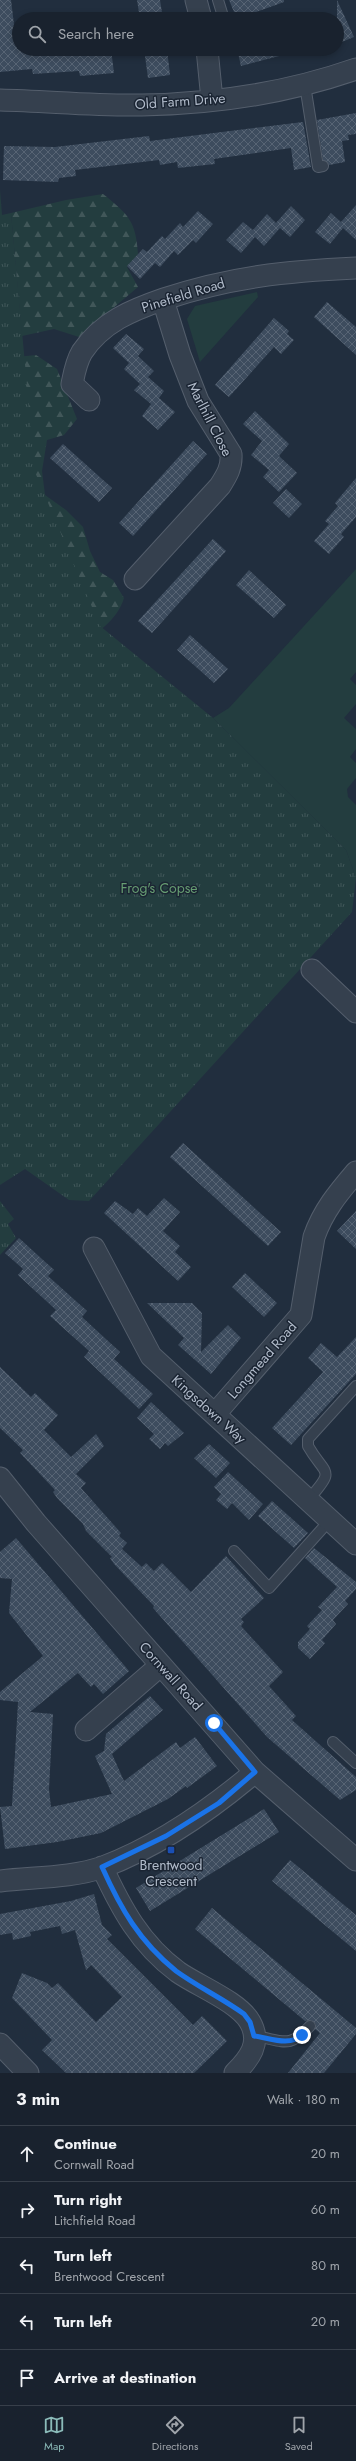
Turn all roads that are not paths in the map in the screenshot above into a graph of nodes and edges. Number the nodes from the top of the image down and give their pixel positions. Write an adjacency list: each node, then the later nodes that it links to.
1 (196, 0): 3 (street)
2 (218, 0): 4 (lane)
3 (199, 12)
4 (222, 12)
5 (208, 56): 9 (street)
6 (356, 69): 7 (street, Old Farm Drive)
7 (305, 85): 9 (street, Old Farm Drive); 10 (lane)
8 (0, 100): 9 (street, Old Farm Drive)
9 (212, 100)
10 (323, 166)
11 (356, 268): 12 (street, Pinefield Road)
12 (163, 300): 13 (street, Pinefield Road); 14 (street, Marlhill Close)
13 (89, 400)
14 (135, 579)
15 (312, 970): 16 (street)
16 (356, 1012)
17 (356, 1172): 20 (street, Longmead Road)
18 (94, 1248): 20 (street, Kingsdown Way)
19 (356, 1386): 22 (lane)
20 (215, 1414): 22 (street, Kingsdown Way)
21 (0, 1478): 26 (street, Cornwall Road)
22 (308, 1500): 23 (street, Kingsdown Way)
23 (330, 1520): 24 (street, Kingsdown Way); 25 (lane)
24 (356, 1544)
25 (234, 1551)
26 (161, 1665): 27 (street); 30 (street, Cornwall Road)
27 (86, 1730)
28 (333, 1742): 29 (lane)
29 (356, 1763)
30 (255, 1772): 31 (street, Cornwall Road); 32 (street)
31 (356, 1860)
32 (102, 1867): 33 (street); 35 (street)
33 (0, 1881)
34 (310, 2026): 35 (lane)
35 (254, 2036): 38 (street)
36 (0, 2044): 37 (street)
37 (28, 2073)
38 (235, 2073)

